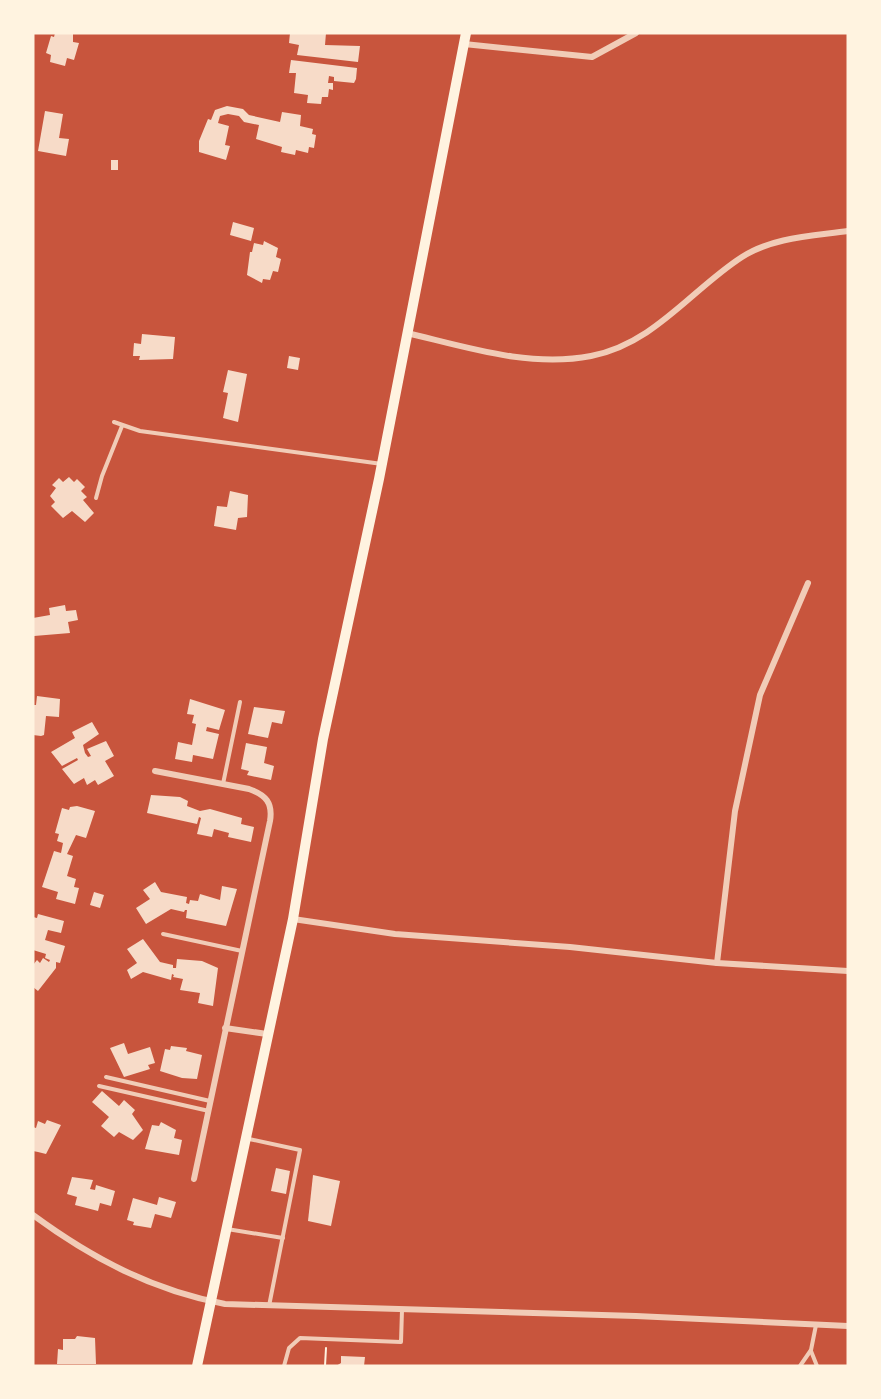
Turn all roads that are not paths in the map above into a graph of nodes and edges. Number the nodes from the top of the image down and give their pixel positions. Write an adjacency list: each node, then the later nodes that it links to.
1 (636, 33): 2 (street)
2 (465, 38): 4 (main road)
3 (848, 231): 4 (street)
4 (407, 333): 7 (main road)
5 (114, 422): 6 (lane)
6 (122, 426): 7 (lane); 8 (lane)
7 (382, 464): 13 (main road)
8 (96, 498)
9 (808, 583): 16 (street)
10 (240, 702): 12 (lane)
11 (155, 771): 12 (street)
12 (222, 784): 15 (street)
13 (293, 920): 16 (street); 19 (main road)
14 (163, 934): 15 (lane)
15 (242, 951): 18 (street)
16 (717, 963): 17 (street)
17 (848, 971)
18 (225, 1028): 19 (street); 24 (street)
19 (267, 1034): 26 (main road)
20 (106, 1077): 22 (lane)
21 (99, 1086): 23 (lane)
22 (154, 1090): 23 (lane); 24 (lane)
23 (153, 1098): 25 (lane)
24 (211, 1101): 25 (street)
25 (209, 1112): 27 (street)
26 (244, 1138): 29 (main road); 30 (lane)
27 (194, 1179)
28 (33, 1215): 31 (street)
29 (225, 1229): 30 (lane); 31 (main road)
30 (283, 1238): 32 (lane)
31 (211, 1302): 32 (street); 37 (main road)
32 (269, 1306): 33 (street)
33 (402, 1309): 34 (street); 38 (lane)
34 (816, 1325): 35 (street); 36 (lane)
35 (848, 1326)
36 (811, 1350): 39 (lane); 40 (lane)
37 (197, 1366)
38 (284, 1366)
39 (800, 1366)
40 (817, 1366)

